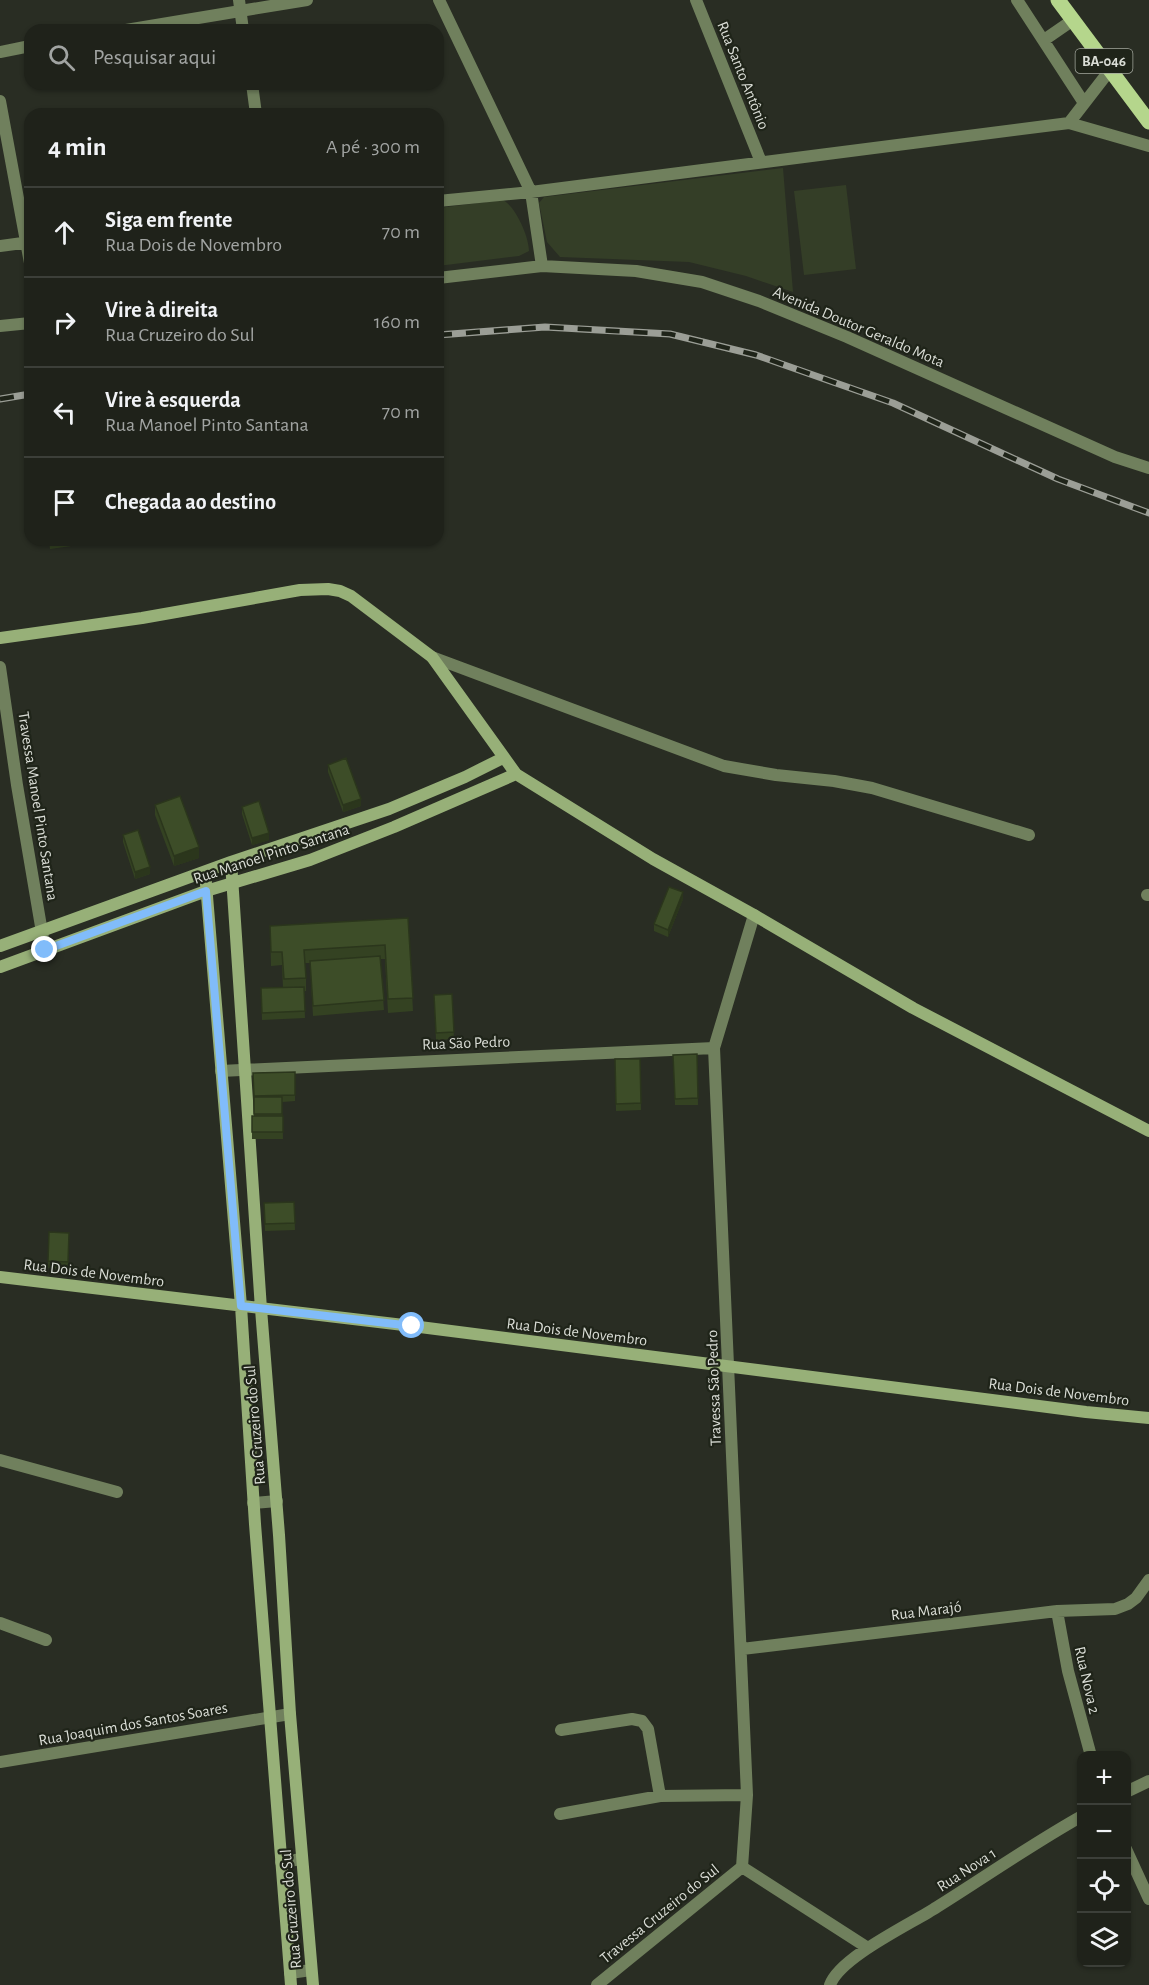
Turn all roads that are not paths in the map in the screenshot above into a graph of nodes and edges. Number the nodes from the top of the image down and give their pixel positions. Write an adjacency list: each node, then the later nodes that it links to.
1 (307, 0): 6 (street)
2 (439, 0): 22 (street)
3 (696, 0): 21 (street, Rua Santo Antônio)
4 (1017, 0): 10 (street)
5 (1058, 0): 7 (main road, BA-046)
6 (240, 5): 8 (street); 9 (street)
7 (1073, 20): 10 (street); 13 (main road, BA-046)
8 (153, 24)
9 (242, 24)
10 (1044, 40): 16 (street)
11 (24, 47): 12 (street)
12 (0, 52)
13 (1110, 70): 16 (street); 18 (main road, BA-046)
14 (253, 90): 17 (street)
15 (0, 101): 24 (street)
16 (1084, 103): 19 (street)
17 (255, 108)
18 (1149, 122)
19 (1069, 123): 20 (street); 21 (street)
20 (1149, 146)
21 (761, 162): 22 (street)
22 (531, 192): 23 (street); 27 (street)
23 (444, 200)
24 (24, 222)
25 (24, 243): 26 (street)
26 (0, 246)
27 (542, 266): 28 (street, Avenida Doutor Geraldo Mota); 31 (street, Avenida Doutor Geraldo Mota)
28 (444, 277)
29 (24, 324): 30 (street)
30 (0, 326)
31 (1149, 468)
32 (0, 638): 33 (street)
33 (432, 657): 35 (street); 37 (street)
34 (0, 667): 43 (street, Travessa Manoel Pinto Santana)
35 (504, 758): 36 (street); 38 (street, Rua Manoel Pinto Santana)
36 (516, 774): 40 (street, Rua Manoel Pinto Santana); 42 (street)
37 (1029, 835)
38 (231, 862): 39 (street, Rua Manoel Pinto Santana); 40 (street, Rua Cruzeiro do Sul)
39 (205, 872): 41 (street, Rua Cruzeiro do Sul); 43 (street, Rua Manoel Pinto Santana)
40 (232, 883): 41 (street, Rua Manoel Pinto Santana); 48 (street, Rua Cruzeiro do Sul)
41 (206, 891): 45 (street, Rua Manoel Pinto Santana); 49 (street, Rua Cruzeiro do Sul)
42 (754, 915): 47 (street, Travessa São Pedro); 50 (street)
43 (42, 931): 44 (street, Rua Manoel Pinto Santana); 45 (street, Travessa Manoel Pinto Santana)
44 (0, 946)
45 (45, 950): 46 (street, Rua Manoel Pinto Santana)
46 (0, 967)
47 (714, 1048): 48 (street, Rua São Pedro); 54 (street, Travessa São Pedro)
48 (245, 1069): 49 (street, Rua São Pedro); 53 (street, Rua Cruzeiro do Sul)
49 (220, 1071): 52 (street, Rua Cruzeiro do Sul)
50 (1149, 1131)
51 (0, 1277): 52 (street, Rua Dois de Novembro)
52 (241, 1306): 53 (street, Rua Dois de Novembro); 59 (street, Rua Cruzeiro do Sul)
53 (261, 1309): 54 (street, Rua Dois de Novembro); 58 (street, Rua Cruzeiro do Sul)
54 (729, 1367): 55 (street, Rua Dois de Novembro); 64 (street, Travessa São Pedro)
55 (1149, 1418)
56 (0, 1460): 57 (street)
57 (117, 1492)
58 (277, 1502): 59 (street); 65 (street, Rua Cruzeiro do Sul)
59 (253, 1503): 66 (street, Rua Cruzeiro do Sul)
60 (1149, 1580): 61 (street, Rua Marajó)
61 (1057, 1611): 64 (street, Rua Marajó); 68 (street, Rua Nova 2)
62 (0, 1623): 63 (street)
63 (46, 1640)
64 (742, 1649): 72 (street, Travessa São Pedro)
65 (290, 1714): 66 (street, Rua Joaquim dos Santos Soares); 76 (street, Rua Cruzeiro do Sul)
66 (271, 1716): 69 (street, Rua Joaquim dos Santos Soares); 78 (street, Rua Cruzeiro do Sul)
67 (561, 1730): 73 (street)
68 (1090, 1751)
69 (0, 1762)
70 (1149, 1781): 71 (street)
71 (1131, 1790)
72 (747, 1795): 73 (street); 79 (street, Travessa São Pedro)
73 (660, 1796): 74 (street)
74 (560, 1814)
75 (1077, 1819): 81 (street, Rua Nova 1)
76 (302, 1859): 78 (street); 82 (street, Rua Cruzeiro do Sul)
77 (1131, 1859): 80 (street)
78 (281, 1862): 83 (street, Rua Cruzeiro do Sul)
79 (742, 1867): 81 (street); 85 (street, Travessa Cruzeiro do Sul)
80 (1149, 1899)
81 (868, 1948): 86 (street, Rua Nova 1)
82 (312, 1970): 83 (street); 84 (street, Rua Cruzeiro do Sul)
83 (291, 1979)
84 (313, 1985)
85 (597, 1985)
86 (830, 1985)

